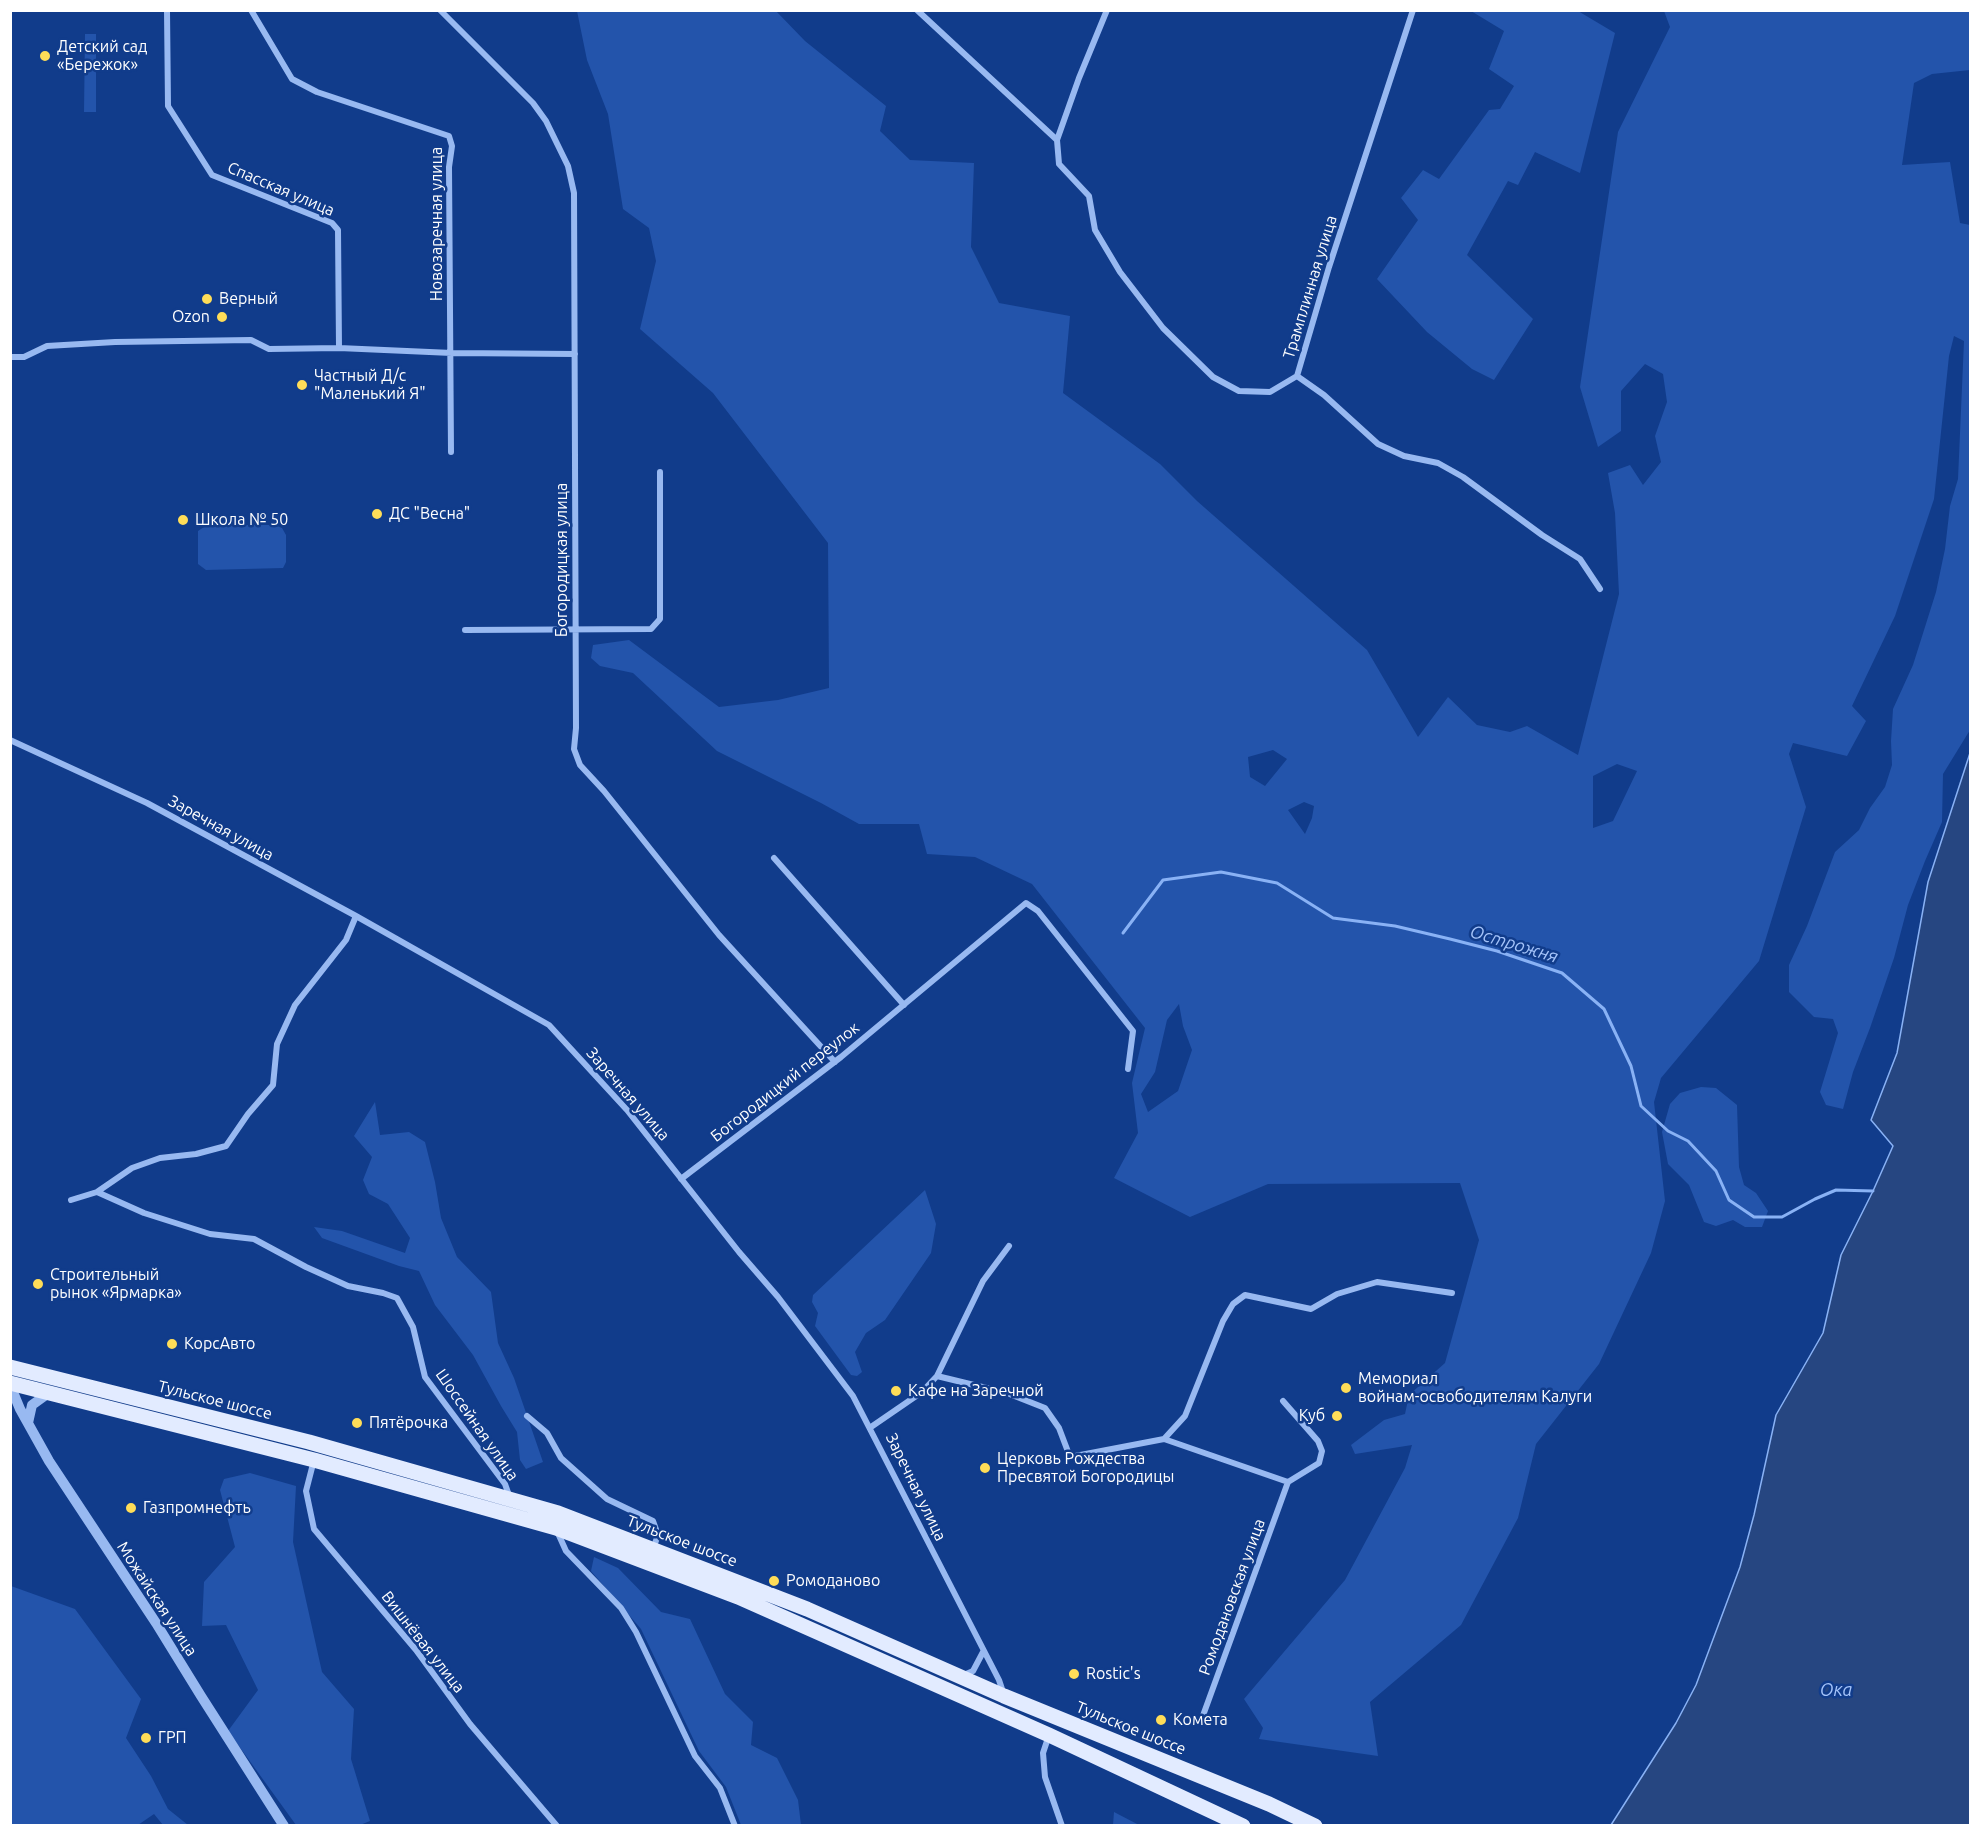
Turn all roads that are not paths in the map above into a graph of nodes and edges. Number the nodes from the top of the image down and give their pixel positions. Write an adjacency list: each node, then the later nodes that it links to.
1 (166, 10): 8 (street, Спасская улица)
2 (251, 10): 9 (street, Новозаречная улица)
3 (440, 10): 10 (street, Богородицкая улица)
4 (917, 10): 7 (street)
5 (1107, 10): 7 (street)
6 (1413, 10): 12 (street, Трамплинная улица)
7 (1057, 140): 12 (street, Трамплинная улица)
8 (339, 348): 9 (street); 11 (street)
9 (452, 354): 10 (street); 13 (street, Новозаречная улица)
10 (575, 354): 16 (street, Богородицкая улица)
11 (10, 357)
12 (1297, 376): 15 (street)
13 (451, 452)
14 (660, 472): 16 (street)
15 (1600, 588)
16 (576, 629): 17 (street); 22 (street, Богородицкая улица)
17 (465, 630)
18 (10, 741): 20 (street, Заречная улица)
19 (774, 858): 21 (street)
20 (356, 916): 24 (street, Заречная улица); 25 (street)
21 (904, 1005): 22 (street, Богородицкий переулок); 23 (street, Богородицкий переулок)
22 (835, 1062): 24 (street, Богородицкий переулок)
23 (1128, 1069)
24 (681, 1179): 36 (street, Заречная улица)
25 (97, 1192): 26 (street); 40 (street, Шоссейная улица)
26 (71, 1200)
27 (1008, 1246): 30 (street)
28 (1452, 1293): 37 (street)
29 (10, 1367): 40 (main road, Тульское шоссе)
30 (937, 1376): 36 (street); 37 (street)
31 (10, 1384): 32 (main road, Тульское шоссе); 35 (street, Можайская улица)
32 (50, 1392): 35 (street); 38 (main road, Тульское шоссе)
33 (1283, 1401): 39 (street)
34 (527, 1416): 42 (street)
35 (28, 1423): 48 (street, Можайская улица)
36 (871, 1428): 43 (street, Заречная улица)
37 (1164, 1439): 39 (street)
38 (314, 1460): 41 (main road, Тульское шоссе); 49 (street, Вишнёвая улица)
39 (1288, 1482): 46 (street, Ромодановская улица)
40 (510, 1498): 42 (main road, Тульское шоссе)
41 (556, 1528): 47 (main road, Тульское шоссе); 50 (street)
42 (653, 1550): 44 (main road, Тульское шоссе)
43 (983, 1652): 44 (street); 45 (street, Заречная улица)
44 (956, 1675): 45 (main road, Тульское шоссе)
45 (1004, 1696): 53 (main road, Тульское шоссе)
46 (1201, 1721)
47 (1049, 1735): 51 (street); 52 (main road, Тульское шоссе)
48 (284, 1826)
49 (557, 1826)
50 (735, 1826)
51 (1062, 1826)
52 (1243, 1826)
53 (1315, 1826)

